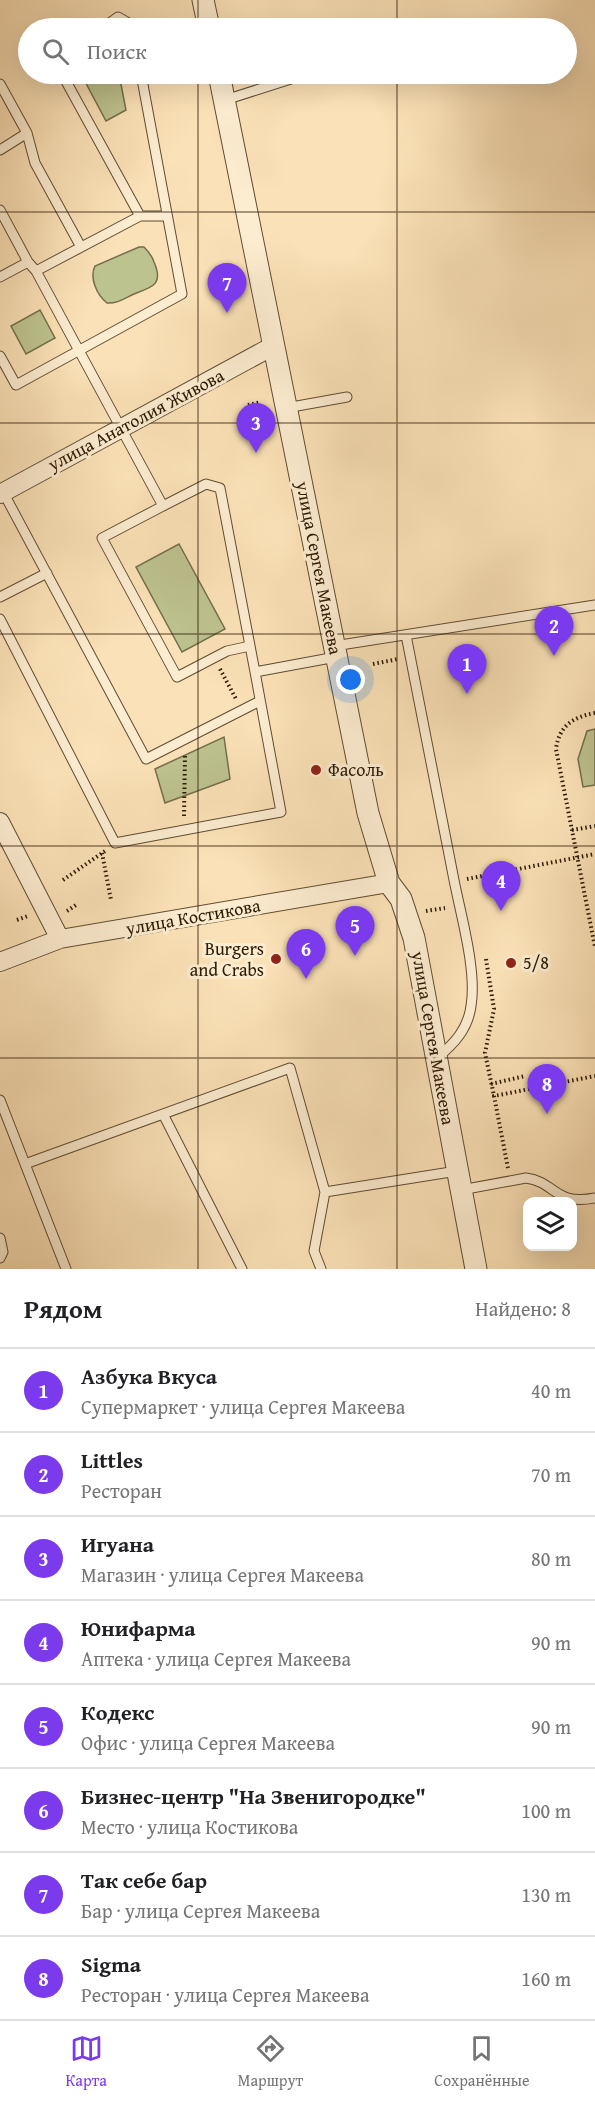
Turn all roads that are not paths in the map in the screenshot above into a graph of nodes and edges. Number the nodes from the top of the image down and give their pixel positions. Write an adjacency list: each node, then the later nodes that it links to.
1 (203, 0): 2 (street)
2 (207, 18)
3 (0, 84): 9 (lane)
4 (67, 84): 12 (lane)
5 (143, 84): 13 (lane)
6 (221, 84): 8 (street, улица Сергея Макеева)
7 (275, 84): 8 (lane)
8 (225, 100): 18 (street, улица Сергея Макеева)
9 (27, 134): 10 (lane); 14 (lane)
10 (0, 150)
11 (0, 210): 15 (lane)
12 (140, 216): 13 (lane); 14 (lane)
13 (167, 216): 19 (lane)
14 (81, 247): 16 (lane)
15 (28, 262): 16 (lane); 17 (lane)
16 (36, 271): 19 (lane)
17 (0, 277)
18 (273, 346): 22 (street, улица Сергея Макеева); 23 (street, улица Анатолия Живова)
19 (78, 352): 20 (lane); 23 (lane)
20 (0, 356)
21 (347, 397): 22 (lane)
22 (286, 408): 32 (street, улица Сергея Макеева)
23 (121, 427): 24 (street, улица Анатолия Живова); 25 (lane)
24 (1, 491): 26 (lane)
25 (163, 506): 31 (lane); 31 (lane)
26 (47, 573): 27 (lane); 34 (lane)
27 (0, 597)
28 (595, 605): 30 (lane)
29 (0, 619): 34 (lane)
30 (405, 635): 32 (lane); 39 (lane)
31 (250, 646): 33 (lane)
32 (335, 651): 33 (lane); 36 (street, улица Сергея Макеева)
33 (255, 672): 34 (lane)
34 (260, 701)
35 (0, 822): 37 (street)
36 (389, 883): 37 (street, улица Костикова); 39 (street, улица Сергея Макеева)
37 (60, 939): 38 (street, улица Костикова)
38 (0, 962)
39 (436, 1059): 43 (street, улица Сергея Макеева)
40 (0, 1100): 42 (lane)
41 (163, 1114): 42 (lane); 44 (lane); 49 (lane)
42 (25, 1164): 48 (lane)
43 (459, 1181): 44 (lane); 45 (lane); 51 (street, улица Сергея Макеева)
44 (325, 1192): 50 (lane)
45 (595, 1198)
46 (0, 1238): 47 (lane)
47 (0, 1258)
48 (66, 1269)
49 (242, 1269)
50 (321, 1269)
51 (476, 1269)

